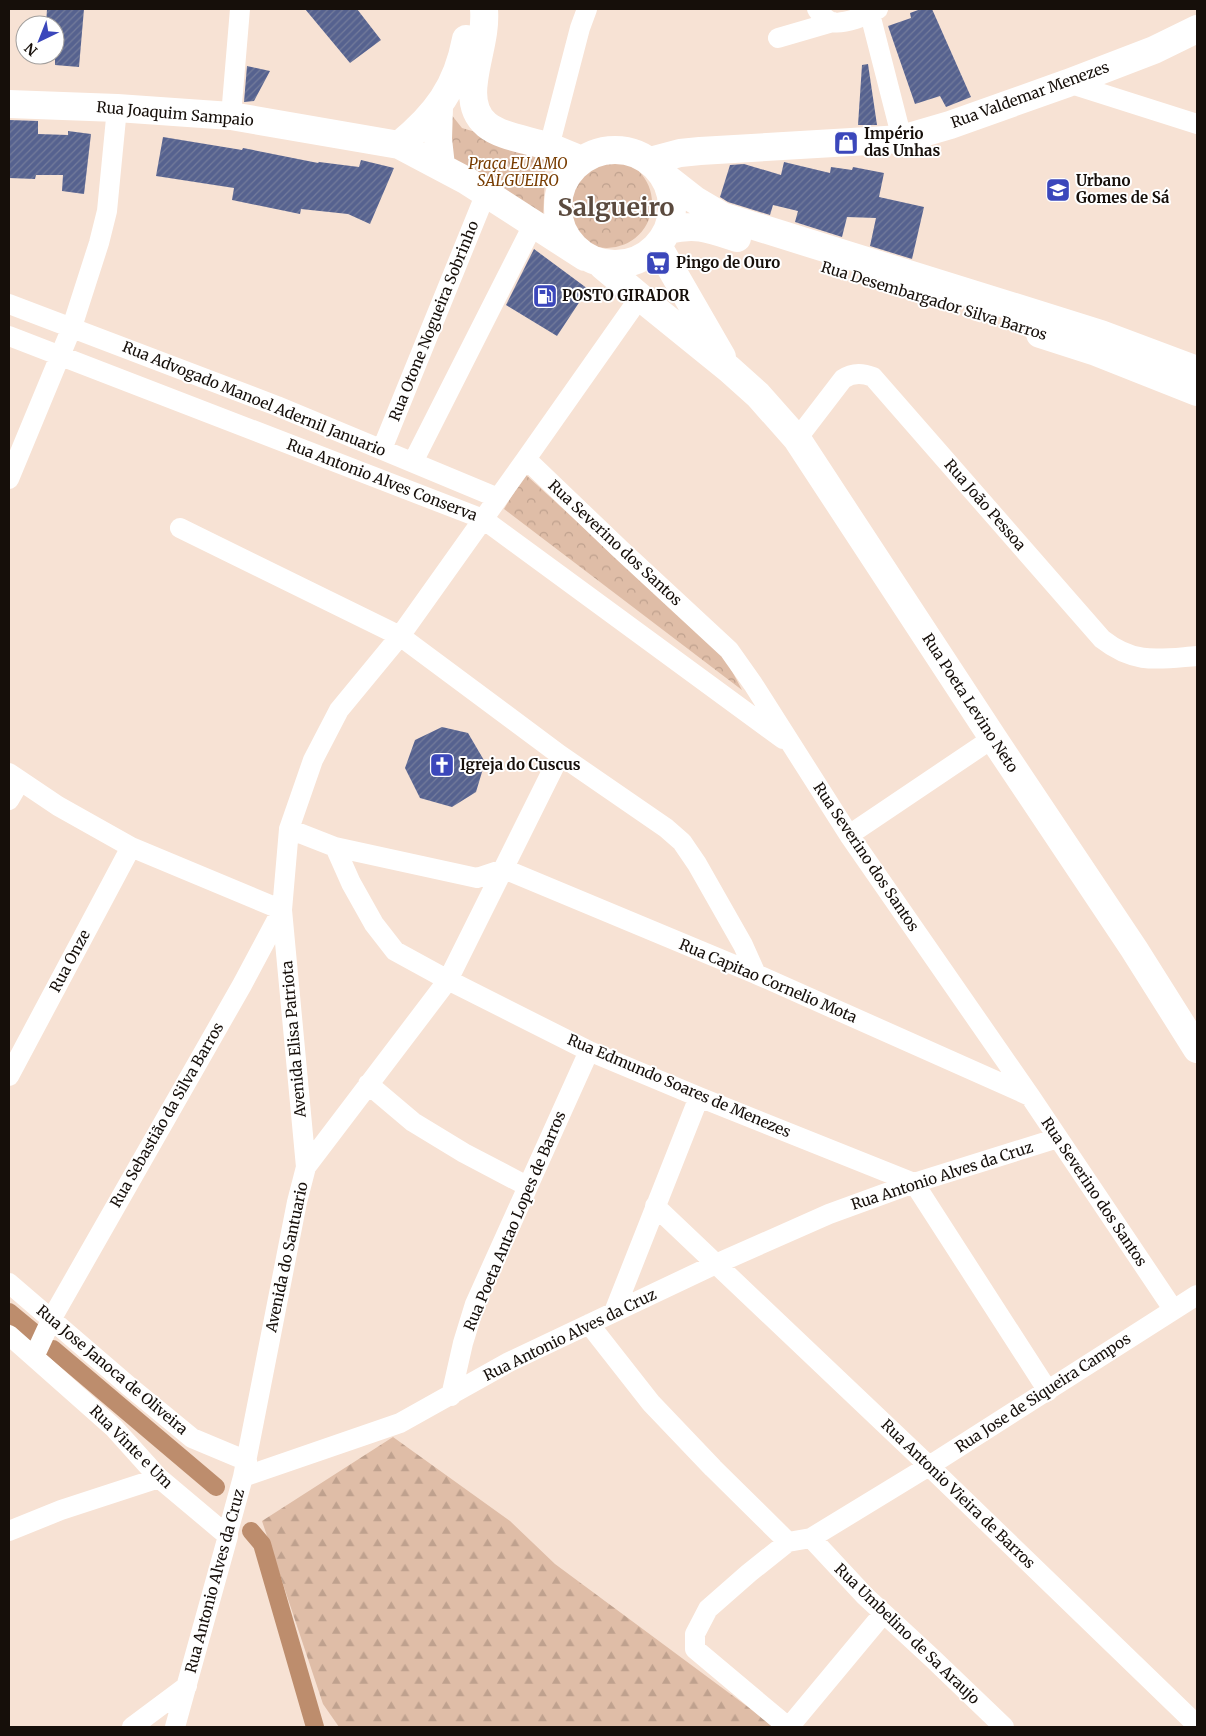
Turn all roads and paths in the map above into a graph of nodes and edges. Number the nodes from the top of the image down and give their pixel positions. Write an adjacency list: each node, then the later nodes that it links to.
1 (240, 9): 13 (street)
2 (465, 9): 11 (main road)
3 (484, 9): 17 (main road)
4 (588, 9): 17 (street)
5 (874, 12): 6 (street); 15 (street)
6 (824, 16): 8 (street)
7 (1197, 29): 9 (main road, Rua Valdemar Menezes)
8 (778, 38)
9 (1068, 83): 14 (street); 15 (main road, Rua Valdemar Menezes)
10 (9, 104): 12 (main road, Rua Joaquim Sampaio)
11 (438, 107): 16 (main road); 19 (main road)
12 (117, 108): 13 (main road, Rua Joaquim Sampaio); 28 (street)
13 (231, 116): 16 (main road, Rua Joaquim Sampaio)
14 (1197, 124)
15 (902, 139): 20 (main road, Rua Valdemar Menezes)
16 (399, 145): 19 (main road, Rua Joaquim Sampaio)
17 (549, 147): 18 (main road)
18 (582, 160): 20 (main road); 24 (main road)
19 (441, 166): 21 (main road, Rua Joaquim Sampaio)
20 (656, 168): 23 (main road); 25 (main road, Rua Desembargador Silva Barros)
21 (486, 193): 22 (main road, Rua Joaquim Sampaio); 36 (street, Rua Otone Nogueira Sobrinho)
22 (534, 223): 24 (main road, Rua Joaquim Sampaio); 38 (street)
23 (663, 238): 24 (main road); 25 (main road, Rua Desembargador Silva Barros); 32 (main road, Rua Poeta Levino Neto)
24 (594, 261): 26 (main road, Rua Poeta Levino Neto)
25 (848, 265): 30 (main road, Rua Desembargador Silva Barros)
26 (640, 297): 32 (main road, Rua Poeta Levino Neto); 37 (street)
27 (9, 304): 28 (street, Rua Advogado Manoel Adernil Januario)
28 (72, 328): 31 (street); 36 (street, Rua Advogado Manoel Adernil Januario)
29 (9, 336): 31 (street, Rua Antonio Alves Conserva)
30 (1099, 343): 33 (main road, Rua Desembargador Silva Barros); 34 (main road, Rua Desembargador Silva Barros)
31 (60, 355): 39 (street); 41 (street, Rua Antonio Alves Conserva)
32 (729, 368): 35 (main road, Rua Poeta Levino Neto)
33 (1197, 370)
34 (1197, 392)
35 (797, 439): 44 (street, Rua João Pessoa); 45 (main road, Rua Poeta Levino Neto)
36 (382, 450): 38 (street, Rua Advogado Manoel Adernil Januario)
37 (526, 459): 40 (street); 46 (street, Rua Severino dos Santos)
38 (413, 462): 40 (street, Rua Advogado Manoel Adernil Januario)
39 (10, 472)
40 (498, 498): 41 (street)
41 (483, 519): 43 (street); 46 (street, Rua Antonio Alves Conserva)
42 (180, 528): 43 (street)
43 (400, 636): 47 (street); 50 (street)
44 (1197, 656)
45 (993, 738): 51 (street); 58 (main road, Rua Poeta Levino Neto)
46 (792, 745): 51 (street, Rua Severino dos Santos)
47 (560, 755): 54 (street, Avenida do Santuario); 56 (street)
48 (14, 777): 49 (street); 52 (street)
49 (9, 800)
50 (289, 829): 53 (street); 55 (street)
51 (849, 835): 62 (street, Rua Severino dos Santos)
52 (131, 847): 55 (street); 60 (street, Rua Onze)
53 (335, 847): 54 (street); 57 (street, Rua Edmundo Soares de Menezes)
54 (504, 869): 56 (street, Rua Capitao Cornelio Mota); 57 (street, Avenida do Santuario)
55 (282, 910): 65 (street, Avenida Elisa Patriota); 74 (street, Rua Sebastião da Silva Barros)
56 (756, 974): 62 (street, Rua Capitao Cornelio Mota)
57 (448, 980): 59 (street, Rua Edmundo Soares de Menezes); 61 (street, Avenida do Santuario)
58 (1197, 1049)
59 (589, 1050): 63 (street, Rua Edmundo Soares de Menezes); 67 (street, Rua Poeta Antao Lopes de Barros)
60 (9, 1076)
61 (368, 1084): 65 (street, Avenida do Santuario); 67 (street)
62 (1030, 1096): 64 (street, Rua Severino dos Santos)
63 (699, 1097): 66 (street, Rua Edmundo Soares de Menezes); 68 (street)
64 (1058, 1138): 66 (street, Rua Antonio Alves da Cruz); 72 (street, Rua Severino dos Santos)
65 (306, 1168): 81 (street, Avenida do Santuario)
66 (914, 1183): 69 (street, Rua Antonio Alves da Cruz); 78 (street)
67 (528, 1186): 79 (street, Rua Poeta Antao Lopes de Barros)
68 (655, 1206): 69 (street, Rua Antonio Vieira de Barros); 73 (street)
69 (716, 1264): 73 (street, Rua Antonio Alves da Cruz); 80 (street, Rua Antonio Vieira de Barros)
70 (9, 1283): 74 (street, Rua Jose Janoca de Oliveira)
71 (1197, 1295): 72 (street, Rua Jose de Siqueira Campos)
72 (1173, 1309): 78 (street, Rua Jose de Siqueira Campos)
73 (614, 1312): 75 (street, Rua Antonio Alves da Cruz)
74 (52, 1319): 77 (street, Rua Sebastião da Silva Barros); 81 (street, Rua Jose Janoca de Oliveira)
75 (589, 1324): 79 (street, Rua Antonio Alves da Cruz); 86 (street)
76 (9, 1335): 77 (street, Rua Vinte e Um)
77 (36, 1354): 82 (street, Rua Vinte e Um)
78 (1048, 1391): 80 (street, Rua Jose de Siqueira Campos)
79 (452, 1396): 81 (street, Rua Antonio Alves da Cruz)
80 (929, 1466): 85 (street, Rua Jose de Siqueira Campos); 89 (street, Rua Antonio Vieira de Barros)
81 (245, 1469): 84 (street, Rua Antonio Alves da Cruz)
82 (159, 1478): 83 (street); 84 (street, Rua Vinte e Um)
83 (9, 1531)
84 (228, 1534): 88 (street, Rua Antonio Alves da Cruz)
85 (811, 1538): 86 (street); 87 (street, Rua Umbelino de Sa Araujo)
86 (788, 1542): 92 (street)
87 (883, 1614): 92 (street); 93 (street, Rua Umbelino de Sa Araujo)
88 (187, 1686): 90 (street); 91 (street, Rua Antonio Alves da Cruz)
89 (1197, 1725)
90 (132, 1727)
91 (175, 1727)
92 (789, 1727)
93 (1004, 1727)

